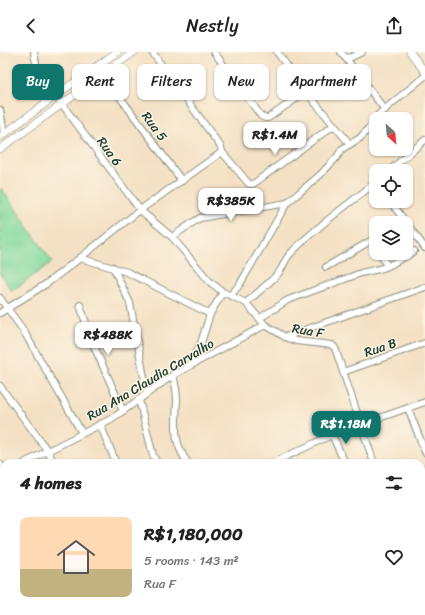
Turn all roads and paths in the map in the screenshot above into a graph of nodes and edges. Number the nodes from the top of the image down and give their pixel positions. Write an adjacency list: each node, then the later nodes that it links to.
1 (34, 52): 10 (street, Rua 6)
2 (117, 52): 11 (street)
3 (134, 52): 12 (street)
4 (152, 52): 32 (street)
5 (214, 52): 20 (street)
6 (277, 52): 13 (street)
7 (362, 52): 9 (street)
8 (410, 52): 14 (street)
9 (343, 55): 24 (street)
10 (37, 64)
11 (100, 64)
12 (117, 64)
13 (286, 64)
14 (425, 72)
15 (425, 76): 24 (street)
16 (72, 97): 22 (street)
17 (50, 100): 28 (street)
18 (58, 100): 22 (street, Rua 6)
19 (122, 100): 34 (street, Rua 5)
20 (294, 100)
21 (313, 100): 26 (street)
22 (62, 104): 31 (street); 38 (street, Rua 6)
23 (0, 110): 28 (street)
24 (385, 110): 25 (street)
25 (382, 112)
26 (334, 125): 30 (street); 32 (street)
27 (369, 127): 30 (street)
28 (2, 136)
29 (425, 140): 33 (street)
30 (350, 144): 36 (street)
31 (0, 149)
32 (222, 152): 34 (street)
33 (397, 164)
34 (182, 181): 38 (street)
35 (369, 188): 52 (street)
36 (287, 203): 39 (street); 50 (street)
37 (395, 208): 41 (street)
38 (140, 210): 39 (street, Rua 6); 43 (street)
39 (172, 237): 49 (street, Rua F)
40 (369, 242): 47 (street)
41 (425, 248)
42 (414, 251): 45 (street)
43 (80, 258): 46 (street); 54 (street)
44 (384, 260): 45 (street)
45 (387, 266): 57 (street)
46 (113, 267): 56 (street); 65 (street)
47 (326, 267)
48 (425, 287): 59 (street)
49 (223, 292): 50 (street, Rua F); 56 (street)
50 (231, 295): 52 (street, Rua F)
51 (0, 298): 54 (street)
52 (246, 303): 57 (street, Rua F)
53 (80, 305): 69 (street)
54 (7, 308): 55 (street); 72 (street)
55 (0, 313)
56 (210, 314): 61 (street)
57 (260, 318): 58 (street, Rua F)
58 (265, 325): 59 (street, Rua F); 61 (street, Rua Ana Claudia Carvalho)
59 (285, 337): 62 (street, Rua F)
60 (425, 343): 62 (street, Rua B)
61 (188, 367): 63 (street, Rua Ana Claudia Carvalho)
62 (343, 372): 71 (street, Rua F)
63 (173, 375): 65 (street, Rua Ana Claudia Carvalho); 79 (street)
64 (0, 386): 73 (street)
65 (147, 393): 66 (street, Rua Ana Claudia Carvalho)
66 (140, 400): 69 (street, Rua Ana Claudia Carvalho); 78 (street)
67 (425, 402): 68 (street)
68 (408, 408): 71 (street); 74 (street)
69 (123, 411): 70 (street, Rua Ana Claudia Carvalho)
70 (100, 424): 72 (street, Rua Ana Claudia Carvalho); 77 (street)
71 (362, 424): 82 (street, Rua F)
72 (82, 433): 73 (street, Rua Ana Claudia Carvalho)
73 (47, 450): 75 (street, Rua Ana Claudia Carvalho); 76 (street)
74 (425, 452)
75 (31, 459)
76 (52, 459)
77 (114, 459)
78 (155, 459)
79 (185, 459)
80 (281, 459): 81 (street)
81 (343, 459)
82 (373, 459)

